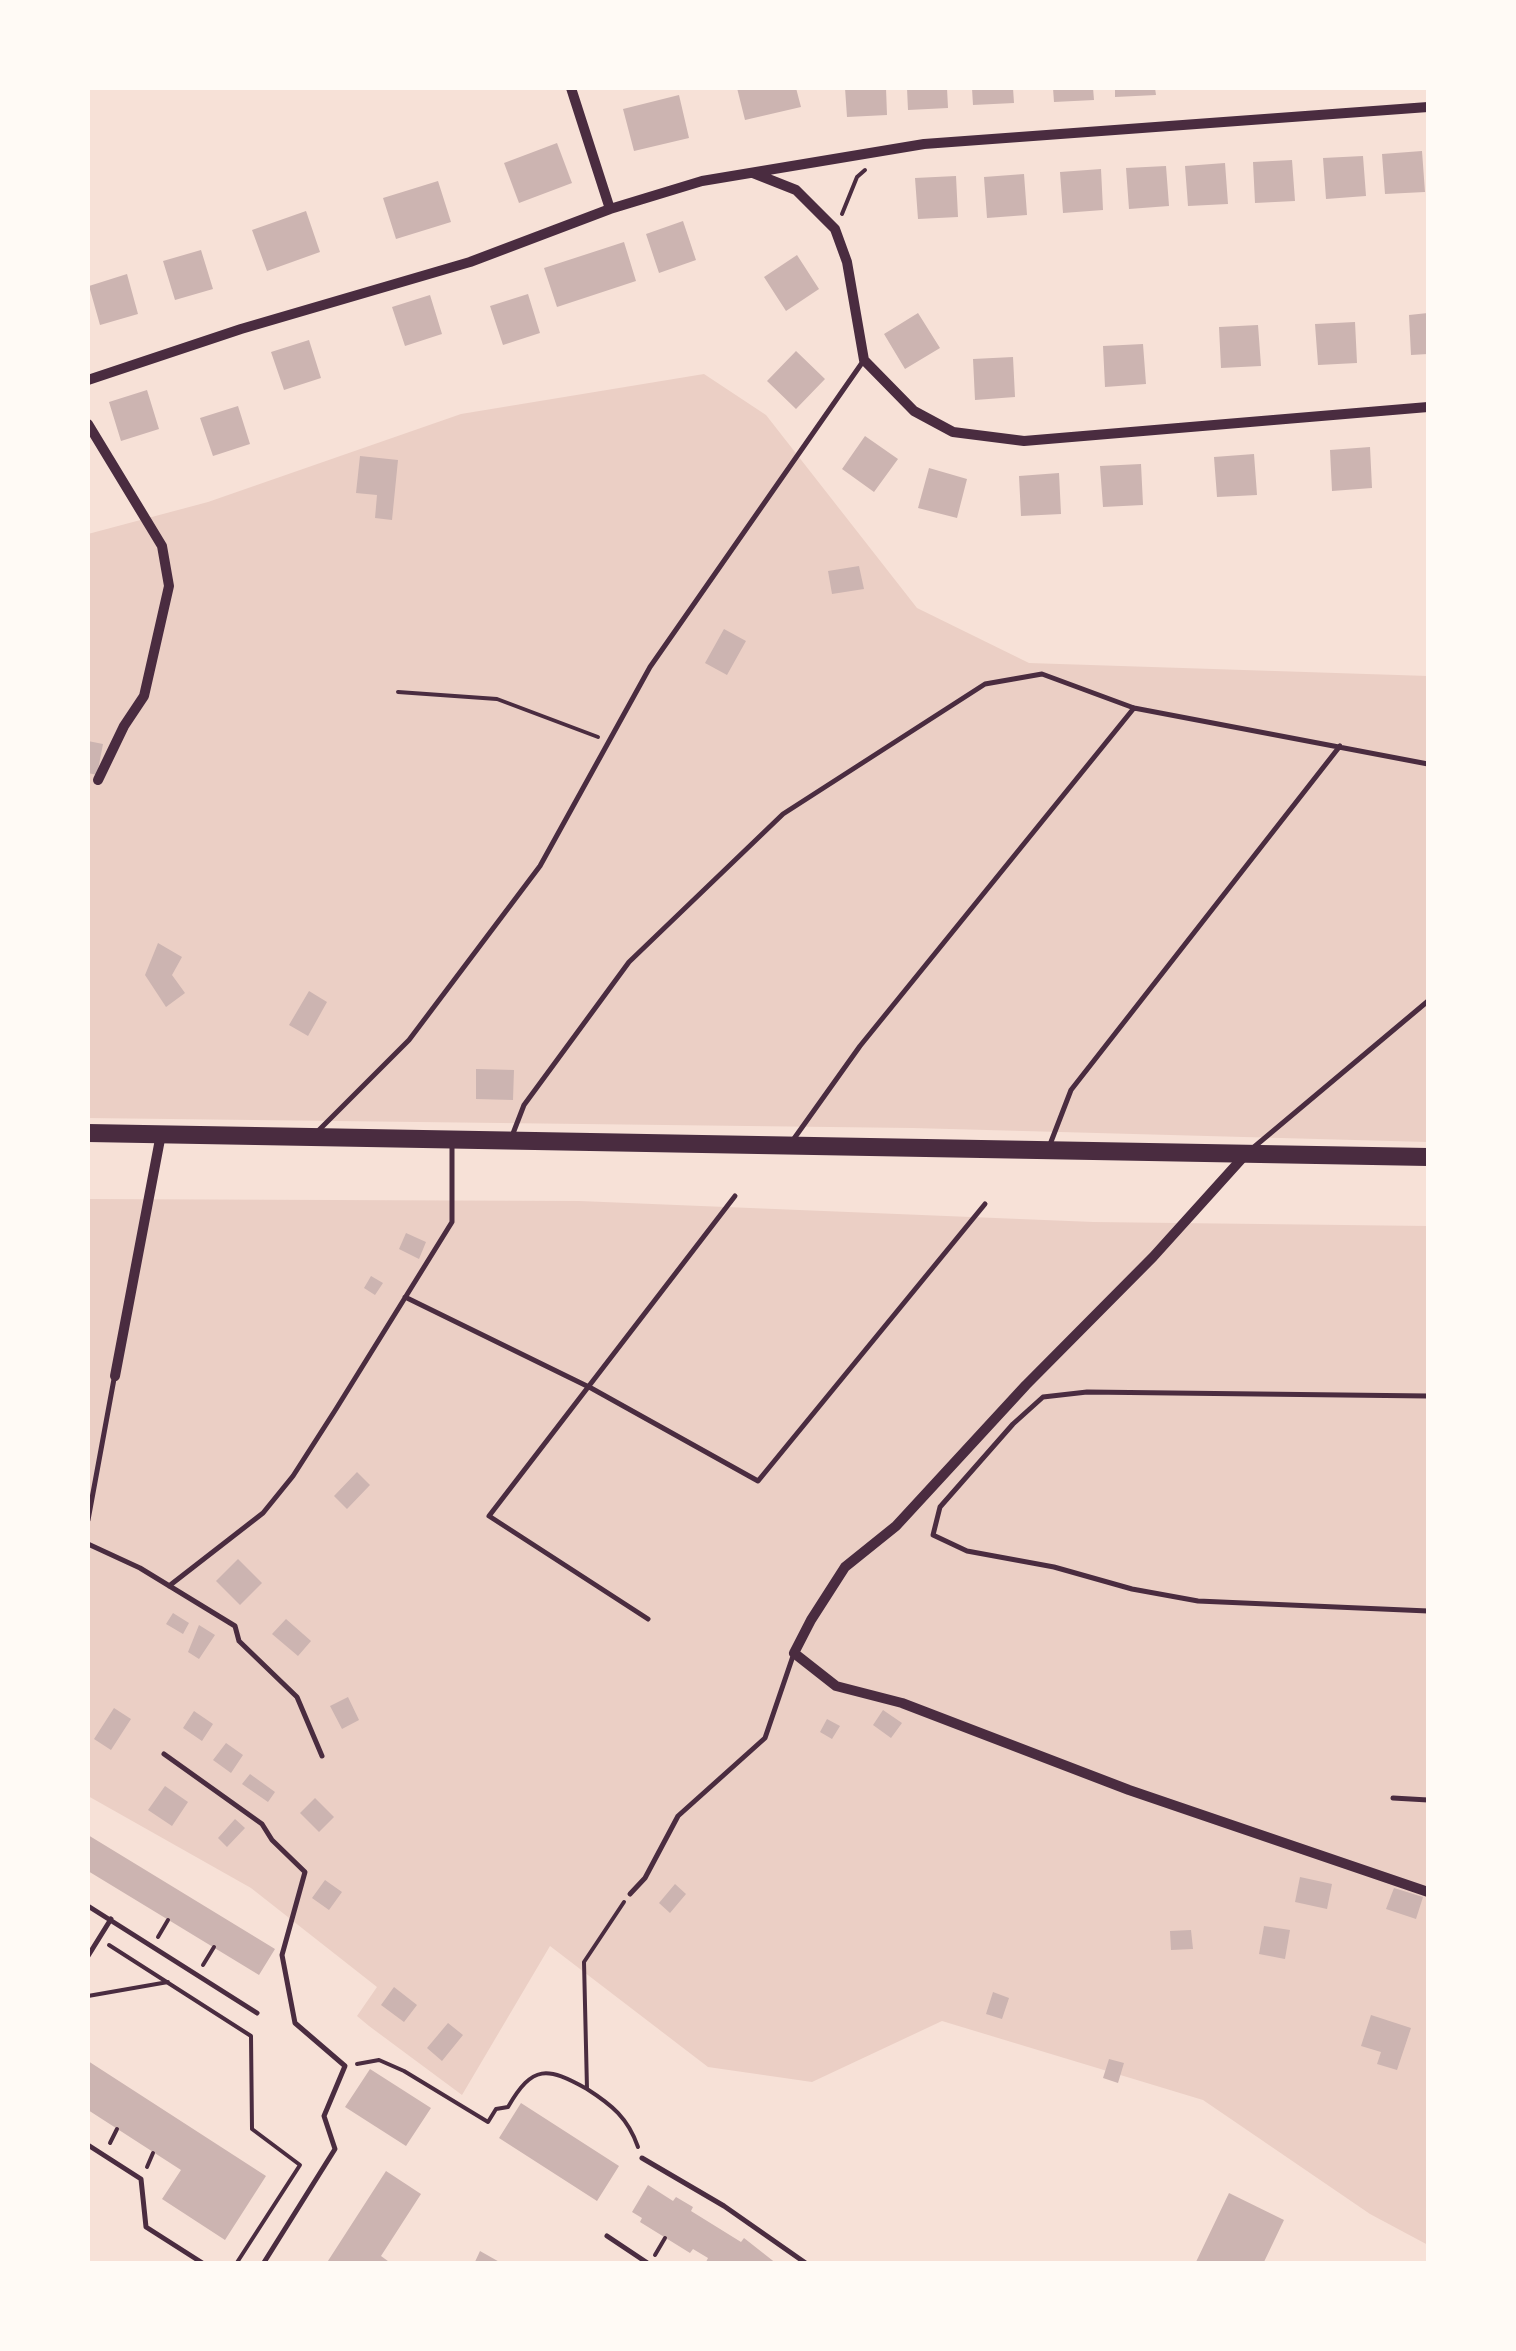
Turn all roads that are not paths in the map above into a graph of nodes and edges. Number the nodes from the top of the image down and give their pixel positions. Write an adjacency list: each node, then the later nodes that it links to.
1 (571, 88): 4 (street)
2 (1428, 107): 3 (street)
3 (750, 172): 4 (street); 5 (street)
4 (610, 208): 6 (street)
5 (864, 360): 7 (street); 16 (lane)
6 (88, 380)
7 (1428, 406)
8 (88, 424): 12 (street)
9 (1134, 708): 10 (lane); 17 (lane); 19 (lane)
10 (1340, 746): 11 (lane); 20 (lane)
11 (1428, 764)
12 (98, 780)
13 (1428, 1003): 21 (lane)
14 (88, 1133): 15 (main road)
15 (160, 1134): 16 (main road); 26 (street)
16 (311, 1137): 18 (main road)
17 (511, 1139): 18 (main road); 19 (main road)
18 (452, 1140): 25 (lane)
19 (788, 1147): 20 (main road)
20 (1047, 1151): 21 (main road)
21 (1247, 1153): 22 (main road); 34 (street)
22 (1428, 1157)
23 (735, 1196): 27 (lane)
24 (985, 1204): 27 (lane)
25 (405, 1297): 27 (lane); 31 (lane)
26 (114, 1376): 29 (lane)
27 (591, 1388): 33 (lane)
28 (1428, 1396): 32 (lane)
29 (88, 1520)
30 (88, 1544): 31 (lane)
31 (169, 1586): 36 (lane)
32 (1428, 1611)
33 (648, 1619)
34 (794, 1653): 39 (street); 40 (lane)
35 (164, 1754): 49 (lane)
36 (322, 1756)
37 (1393, 1798): 38 (lane)
38 (1428, 1800)
39 (1428, 1892)
40 (630, 1894)
41 (88, 1906): 42 (lane)
42 (111, 1919): 43 (lane); 44 (lane)
43 (88, 1956)
44 (257, 2013)
45 (88, 2145): 48 (lane)
46 (642, 2158): 51 (lane)
47 (607, 2236): 50 (lane)
48 (204, 2264)
49 (263, 2264)
50 (649, 2264)
51 (807, 2264)

